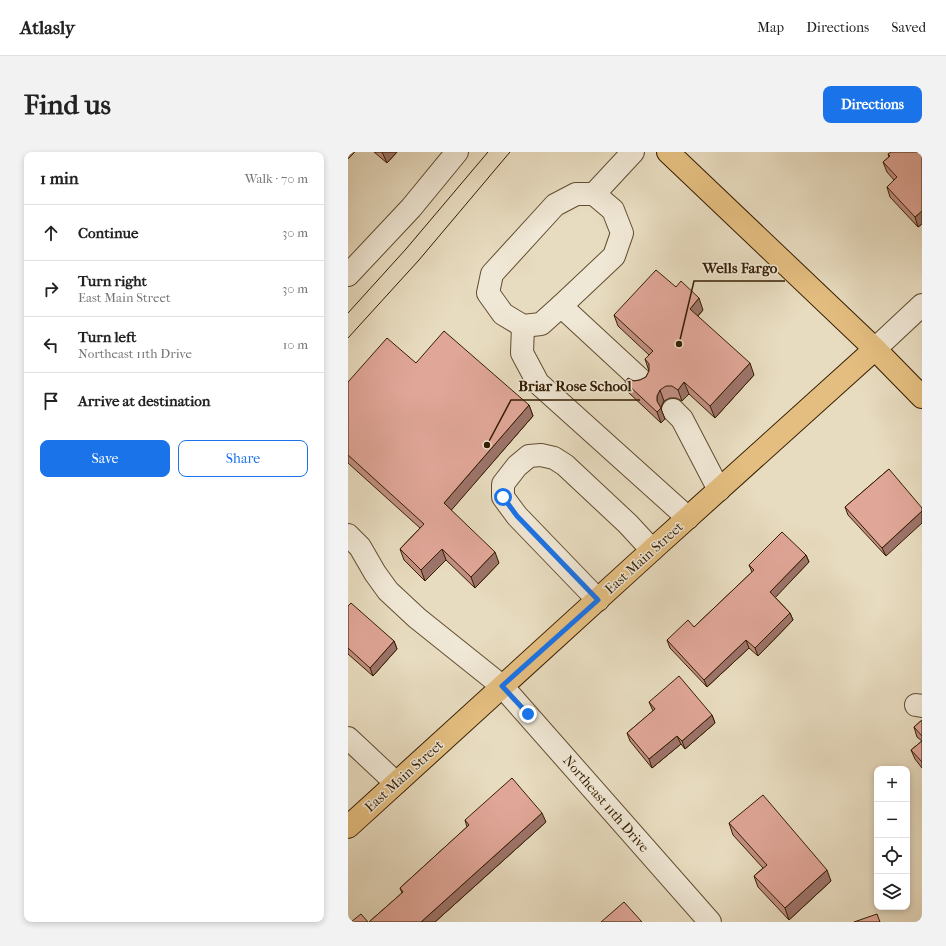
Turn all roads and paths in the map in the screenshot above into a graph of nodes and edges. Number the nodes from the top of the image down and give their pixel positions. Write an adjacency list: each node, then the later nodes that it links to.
1 (457, 152): 5 (street)
2 (633, 152): 4 (street)
3 (668, 152): 9 (main road)
4 (594, 194): 7 (street); 8 (street)
5 (348, 274)
6 (922, 305): 9 (street, East Main Street)
7 (561, 306): 8 (street); 10 (street)
8 (523, 326): 14 (street)
9 (875, 349): 11 (main road); 13 (main road, East Main Street)
10 (641, 380)
11 (922, 397)
12 (673, 410): 13 (street)
13 (719, 490): 14 (main road, East Main Street)
14 (688, 518): 16 (main road, East Main Street)
15 (348, 536): 18 (street, Northeast 11th Drive)
16 (652, 550): 17 (main road, East Main Street); 17 (street)
17 (598, 600): 18 (main road, East Main Street)
18 (502, 686): 20 (main road, East Main Street); 22 (street, Northeast 11th Drive)
19 (348, 738): 20 (street)
20 (396, 783): 21 (main road, East Main Street)
21 (348, 827)
22 (710, 922)

